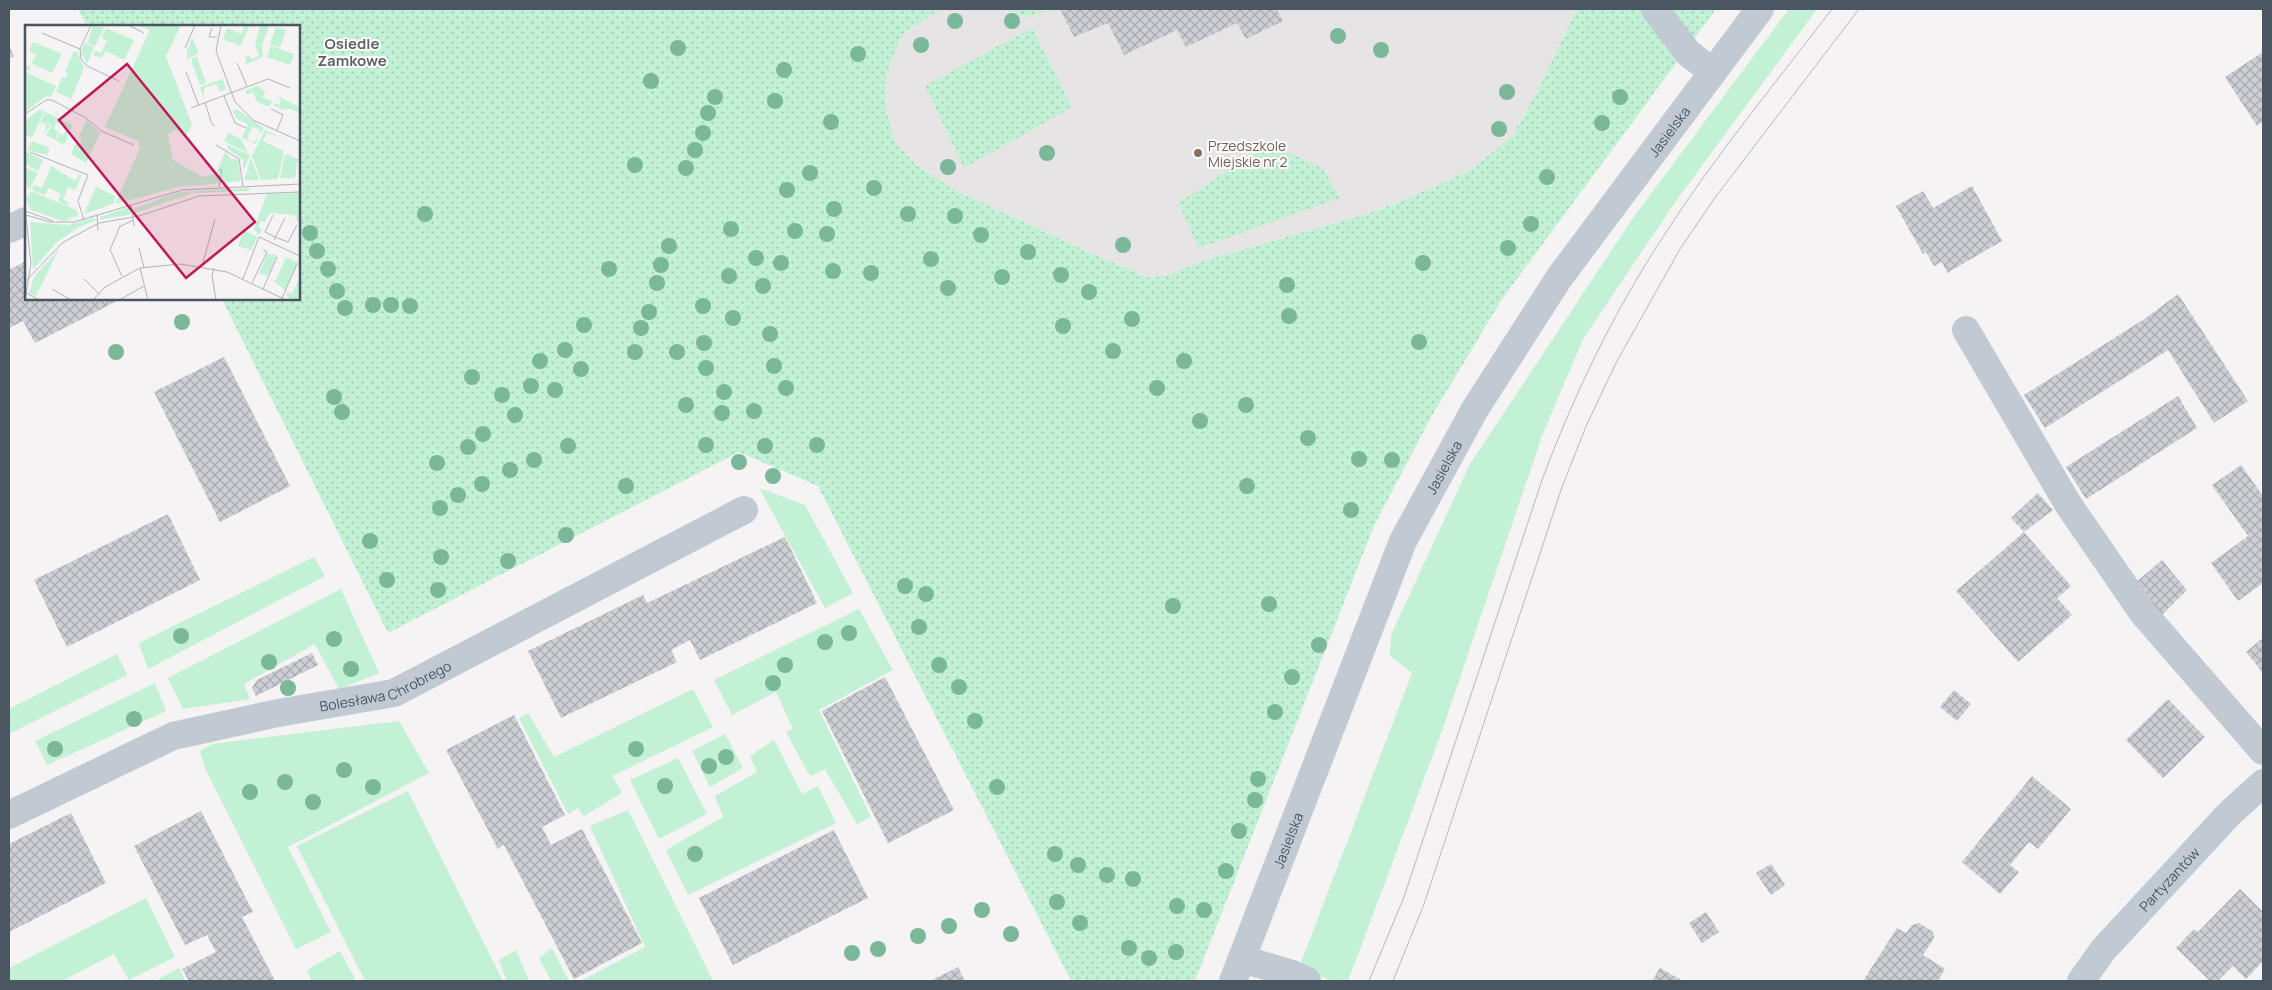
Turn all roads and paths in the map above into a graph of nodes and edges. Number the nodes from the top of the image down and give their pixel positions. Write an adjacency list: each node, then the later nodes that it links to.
1 (1655, 9): 3 (street)
2 (1760, 9): 3 (street, Jasielska)
3 (1714, 72): 11 (street, Jasielska)
4 (25, 221): 5 (street)
5 (9, 229)
6 (1966, 330): 8 (street)
7 (744, 510): 10 (street, Bolesława Chrobrego)
8 (2263, 751)
9 (2263, 783): 13 (street, Partyzantów)
10 (9, 815)
11 (1238, 970): 12 (street)
12 (1307, 981)
13 (2080, 981)

